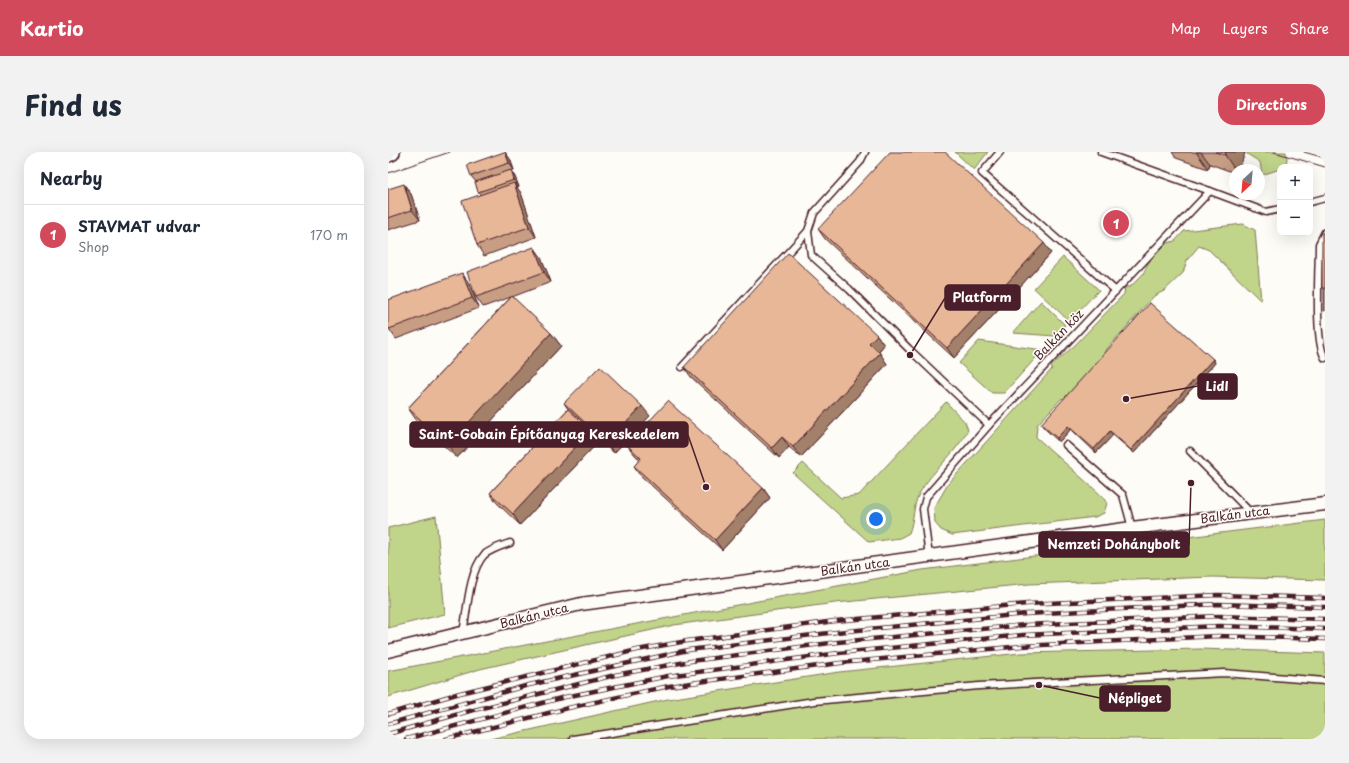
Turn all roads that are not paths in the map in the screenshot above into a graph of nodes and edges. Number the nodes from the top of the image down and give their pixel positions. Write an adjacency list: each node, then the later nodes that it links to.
1 (865, 152): 8 (lane)
2 (1000, 152): 10 (lane)
3 (1101, 152): 4 (lane)
4 (1210, 191): 7 (lane); 10 (lane, Balkán köz)
5 (1325, 198): 6 (lane)
6 (1313, 201)
7 (1277, 210)
8 (808, 232): 13 (lane); 14 (lane)
9 (1325, 232): 11 (lane)
10 (1116, 291): 14 (lane, Balkán köz)
11 (1322, 330): 12 (lane)
12 (1325, 358)
13 (682, 368)
14 (989, 425): 21 (lane, Balkán köz)
15 (1066, 445): 19 (lane)
16 (1190, 451): 18 (lane)
17 (1325, 504): 18 (street, Balkán utca)
18 (1251, 513): 19 (street, Balkán utca)
19 (1132, 528): 21 (street, Balkán utca)
20 (510, 543): 22 (lane)
21 (929, 556): 22 (street, Balkán utca)
22 (463, 633): 23 (street, Balkán utca)
23 (388, 651)
24 (1325, 680): 25 (lane)
25 (573, 739)

